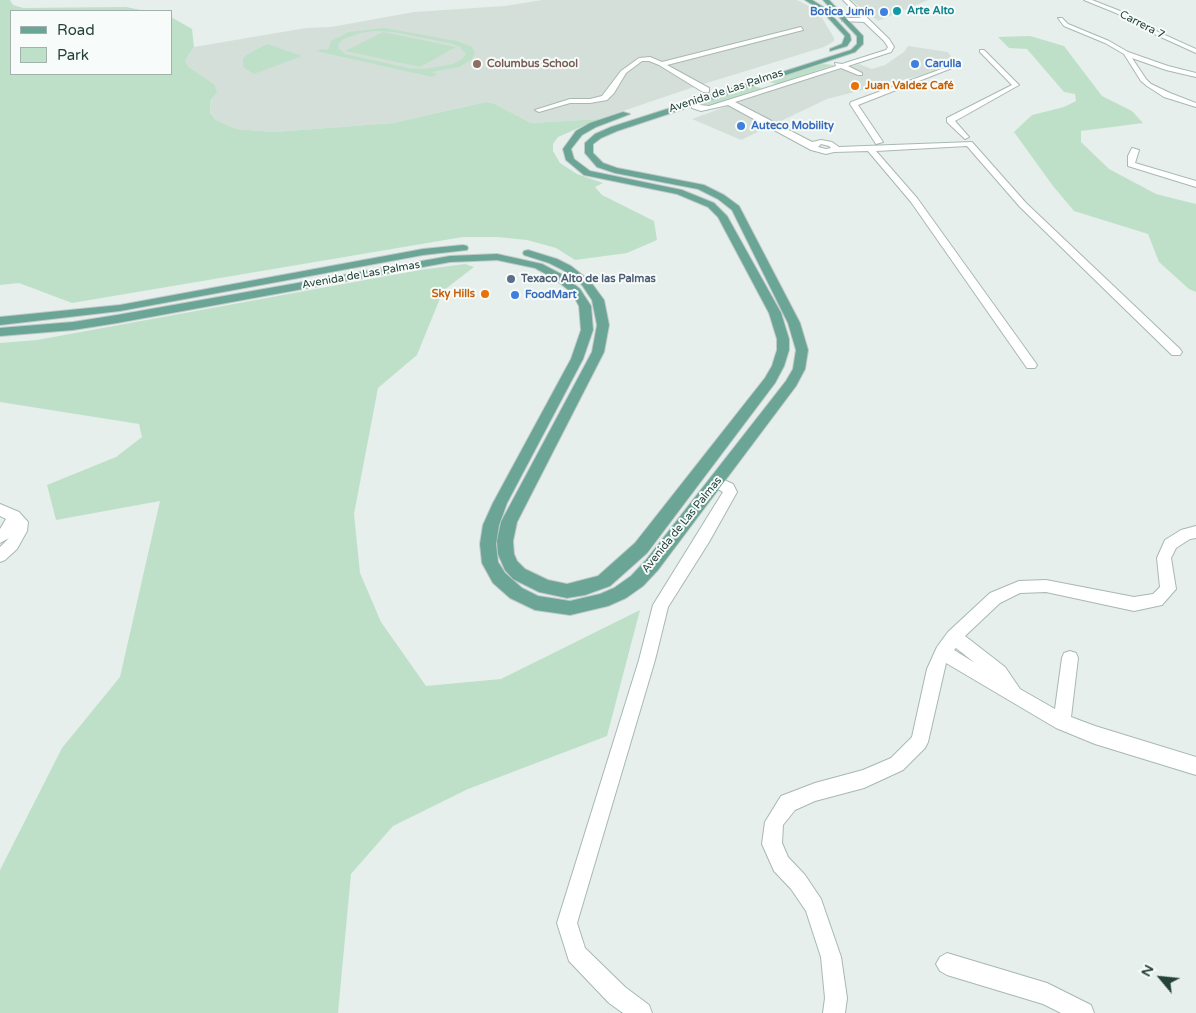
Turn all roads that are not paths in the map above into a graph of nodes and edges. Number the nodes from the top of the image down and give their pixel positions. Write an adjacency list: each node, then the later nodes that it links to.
1 (808, 0): 21 (main road, Avenida de Las Palmas)
2 (826, 0): 6 (main road, Avenida de Las Palmas)
3 (846, 0): 7 (street)
4 (1087, 0): 10 (street, Carrera 7)
5 (1060, 19): 11 (street)
6 (844, 20): 7 (street); 12 (main road, Avenida de Las Palmas)
7 (866, 20): 16 (street)
8 (801, 28): 13 (street)
9 (982, 51): 29 (street)
10 (1196, 51)
11 (1126, 53): 14 (street); 15 (street)
12 (819, 62): 16 (street); 20 (main road, Avenida de Las Palmas)
13 (661, 64): 23 (street); 28 (street)
14 (1154, 64): 15 (street); 19 (street)
15 (1134, 65): 27 (street)
16 (840, 66): 18 (street); 22 (street)
17 (949, 68): 29 (street)
18 (860, 74)
19 (1196, 76)
20 (765, 79): 21 (main road, Avenida de Las Palmas); 22 (street)
21 (746, 81): 22 (street); 23 (main road, Avenida de Las Palmas)
22 (772, 88): 24 (street); 25 (street)
23 (708, 92): 26 (street); 35 (main road, Avenida de Las Palmas); 39 (main road, Avenida de Las Palmas)
24 (786, 93)
25 (738, 99): 26 (street); 30 (street)
26 (729, 102): 30 (street)
27 (1196, 105)
28 (539, 110)
29 (879, 142): 31 (street)
30 (816, 144): 31 (street)
31 (834, 147): 32 (street)
32 (870, 148): 37 (street); 38 (street)
33 (1136, 150): 34 (street)
34 (1196, 184)
35 (0, 321)
36 (0, 332): 39 (main road, Avenida de Las Palmas)
37 (1176, 352)
38 (1031, 365)
39 (717, 482): 52 (street)
40 (0, 509): 41 (street)
41 (14, 516): 43 (street); 44 (street)
42 (1196, 532): 45 (street)
43 (0, 536)
44 (0, 556)
45 (954, 637): 46 (street); 48 (street)
46 (943, 652): 48 (street); 53 (street)
47 (1070, 658): 49 (street)
48 (1015, 696): 49 (street)
49 (1062, 722): 50 (street)
50 (1196, 766)
51 (947, 964): 54 (street)
52 (640, 1013)
53 (834, 1013)
54 (1082, 1013)

